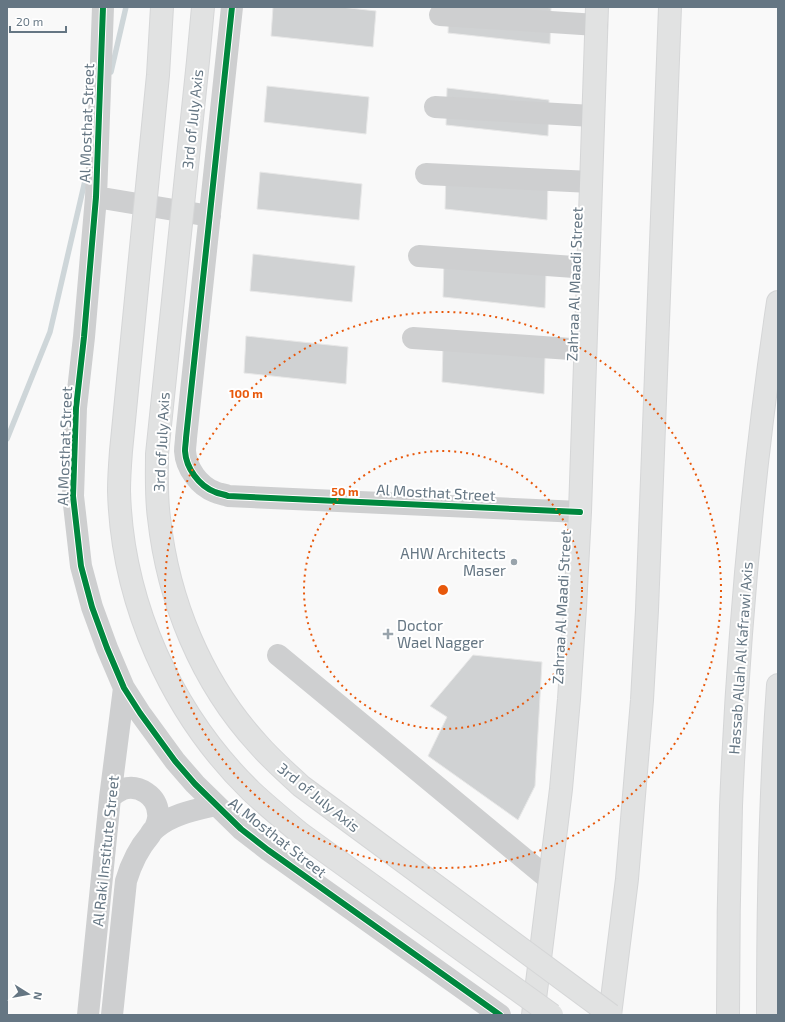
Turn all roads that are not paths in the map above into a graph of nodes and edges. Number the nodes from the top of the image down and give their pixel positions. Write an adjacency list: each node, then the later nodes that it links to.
1 (103, 7): 12 (street, Al Mosthat Street)
2 (162, 7): 31 (main road, bridge)
3 (203, 7): 32 (main road, 3rd of July Axis, bridge)
4 (232, 7): 13 (street, Al Mosthat Street)
5 (670, 7): 32 (main road)
6 (440, 15): 7 (street)
7 (597, 16): 9 (main road, Zahraa Al Maadi Street)
8 (435, 107): 9 (street)
9 (593, 116): 11 (main road, Zahraa Al Maadi Street)
10 (426, 174): 11 (street)
11 (591, 182): 15 (main road, Zahraa Al Maadi Street)
12 (96, 197): 13 (street); 22 (street, Al Mosthat Street)
13 (210, 216): 19 (street, Al Mosthat Street)
14 (419, 256): 15 (street)
15 (588, 268): 18 (main road, Zahraa Al Maadi Street)
16 (778, 302): 33 (main road, Hassab Allah Al Kafrawi Axis)
17 (413, 338): 18 (street)
18 (585, 350): 19 (main road, Zahraa Al Maadi Street)
19 (580, 512): 26 (main road, Zahraa Al Maadi Street)
20 (278, 655): 26 (street)
21 (778, 685): 34 (main road)
22 (124, 688): 23 (street, Al Raki Institute Street); 24 (street, Al Mosthat Street)
23 (110, 798): 25 (street); 27 (street, Al Raki Institute Street)
24 (216, 805): 25 (street, Al Raki Institute Street); 29 (street, Al Mosthat Street)
25 (155, 828): 28 (street, Al Raki Institute Street)
26 (550, 880): 30 (main road, Zahraa Al Maadi Street)
27 (88, 1015)
28 (112, 1015)
29 (500, 1015)
30 (533, 1015)
31 (552, 1015)
32 (610, 1015)
33 (728, 1015)
34 (768, 1015)

